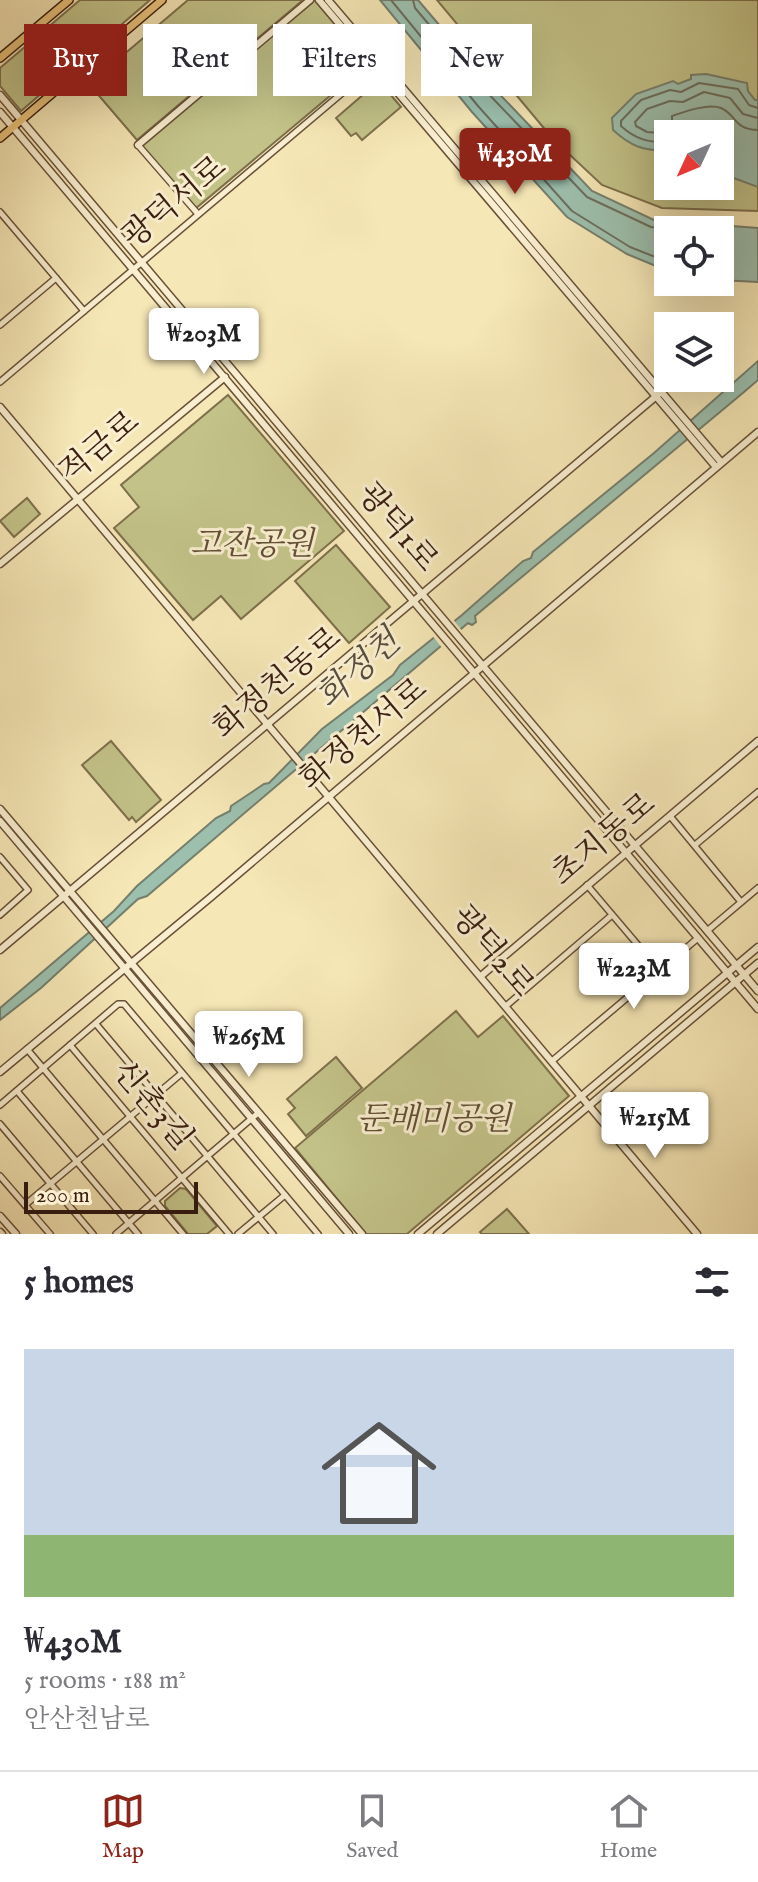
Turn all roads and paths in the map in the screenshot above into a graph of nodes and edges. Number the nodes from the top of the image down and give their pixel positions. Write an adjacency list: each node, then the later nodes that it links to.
1 (69, 0): 8 (main road)
2 (162, 0): 13 (main road)
3 (310, 0): 16 (street)
4 (319, 0): 6 (street)
5 (328, 0): 7 (street)
6 (341, 24)
7 (347, 24)
8 (0, 58)
9 (0, 95): 13 (street, 광덕1로)
10 (405, 95): 28 (street)
11 (339, 96): 18 (street, 광덕서로)
12 (0, 112): 14 (street, 광덕1로)
13 (21, 120): 14 (main road); 20 (street, 광덕1로)
14 (12, 127): 15 (main road); 21 (street, 광덕1로)
15 (0, 138)
16 (138, 145): 18 (street)
17 (0, 212): 19 (street)
18 (198, 214): 20 (street, 광덕서로)
19 (2, 220): 22 (street)
20 (142, 262): 21 (street, 광덕서로); 25 (street, 광덕1로)
21 (133, 270): 23 (street, 광덕서로); 26 (street, 광덕1로)
22 (56, 278): 23 (street); 24 (street)
23 (84, 311): 27 (street, 광덕서로)
24 (0, 325)
25 (233, 371): 26 (street, 적금로); 34 (street, 광덕1로)
26 (225, 378): 32 (street, 적금로); 35 (street, 광덕1로)
27 (0, 382)
28 (658, 395): 31 (street); 34 (street, 화정천동로)
29 (0, 407): 32 (street)
30 (758, 432): 31 (street, 화정천서로)
31 (719, 465): 36 (street, 화정천서로)
32 (77, 499): 33 (street, 적금로); 38 (street)
33 (0, 564)
34 (422, 594): 35 (street, 화정천동로); 36 (street, 광덕1로)
35 (413, 602): 37 (street, 광덕1로); 38 (street, 화정천동로)
36 (482, 666): 37 (street, 화정천서로); 45 (street, 광덕1로)
37 (473, 674): 41 (street, 화정천서로); 47 (street, 광덕1로)
38 (267, 725): 41 (street, 광덕2로); 51 (street, 화정천동로)
39 (758, 741): 43 (street, 초지동로)
40 (758, 792): 46 (street)
41 (329, 796): 60 (street, 화정천서로); 65 (street, 광덕2로)
42 (0, 809): 51 (street)
43 (670, 816): 45 (street, 초지동로); 46 (street)
44 (0, 821): 51 (street)
45 (635, 846): 47 (street, 초지동로); 55 (street, 광덕1로)
46 (694, 846): 52 (street)
47 (626, 853): 49 (street, 초지동로); 56 (street, 광덕1로)
48 (0, 857): 53 (street)
49 (587, 885): 54 (street); 65 (street, 초지동로)
50 (758, 888): 52 (street)
51 (66, 894): 58 (street, 화정천동로); 60 (street)
52 (741, 902): 55 (street)
53 (1, 913)
54 (612, 915): 62 (street); 68 (street)
55 (707, 931): 61 (street, 광덕1로)
56 (698, 938): 62 (street); 63 (street, 광덕1로)
57 (758, 947): 61 (street)
58 (0, 950)
59 (758, 963): 64 (street)
60 (126, 965): 72 (street, 화정천서로); 82 (street); 84 (street)
61 (736, 966): 63 (street); 64 (street, 광덕1로)
62 (660, 971): 73 (street)
63 (727, 973): 66 (street, 광덕1로); 79 (street)
64 (744, 975): 66 (street); 67 (street, 광덕1로)
65 (481, 976): 68 (street, 광덕2로)
66 (735, 982): 69 (street, 광덕1로); 81 (street)
67 (758, 991)
68 (506, 1006): 73 (street, 광덕2로)
69 (758, 1009)
70 (96, 1023): 71 (street); 76 (street); 78 (street)
71 (70, 1045): 74 (street); 83 (street, 신촌3길)
72 (27, 1049): 74 (street); 75 (street, 화정천서로)
73 (552, 1061): 79 (street, 광덕2로)
74 (43, 1068): 77 (street); 87 (street)
75 (0, 1072)
76 (182, 1073): 78 (street); 86 (street)
77 (17, 1091): 80 (street); 89 (street)
78 (156, 1095): 83 (street); 88 (street)
79 (581, 1096): 81 (street, 광덕2로); 111 (street)
80 (0, 1105)
81 (589, 1105): 112 (street); 113 (street, 광덕2로)
82 (258, 1113): 84 (street); 110 (street)
83 (130, 1117): 87 (street); 91 (street, 신촌3길)
84 (251, 1119): 86 (street); 109 (street)
85 (0, 1124): 92 (street)
86 (233, 1134): 88 (street); 93 (street)
87 (103, 1140): 89 (street); 94 (street)
88 (208, 1156): 91 (street); 97 (street)
89 (77, 1161): 92 (street); 98 (street)
90 (0, 1176): 95 (street)
91 (182, 1178): 94 (street); 105 (street, 신촌3길)
92 (51, 1183): 95 (street); 101 (street)
93 (285, 1195): 97 (street); 108 (street)
94 (155, 1201): 98 (street); 104 (street)
95 (25, 1205): 100 (street)
96 (0, 1216): 99 (street)
97 (259, 1217): 106 (street); 107 (street)
98 (129, 1223): 102 (street); 103 (street)
99 (16, 1234)
100 (50, 1234)
101 (93, 1234)
102 (116, 1234)
103 (138, 1234)
104 (183, 1234)
105 (229, 1234)
106 (238, 1234)
107 (273, 1234)
108 (318, 1234)
109 (349, 1234)
110 (362, 1234)
111 (418, 1234)
112 (437, 1234)
113 (697, 1234)

